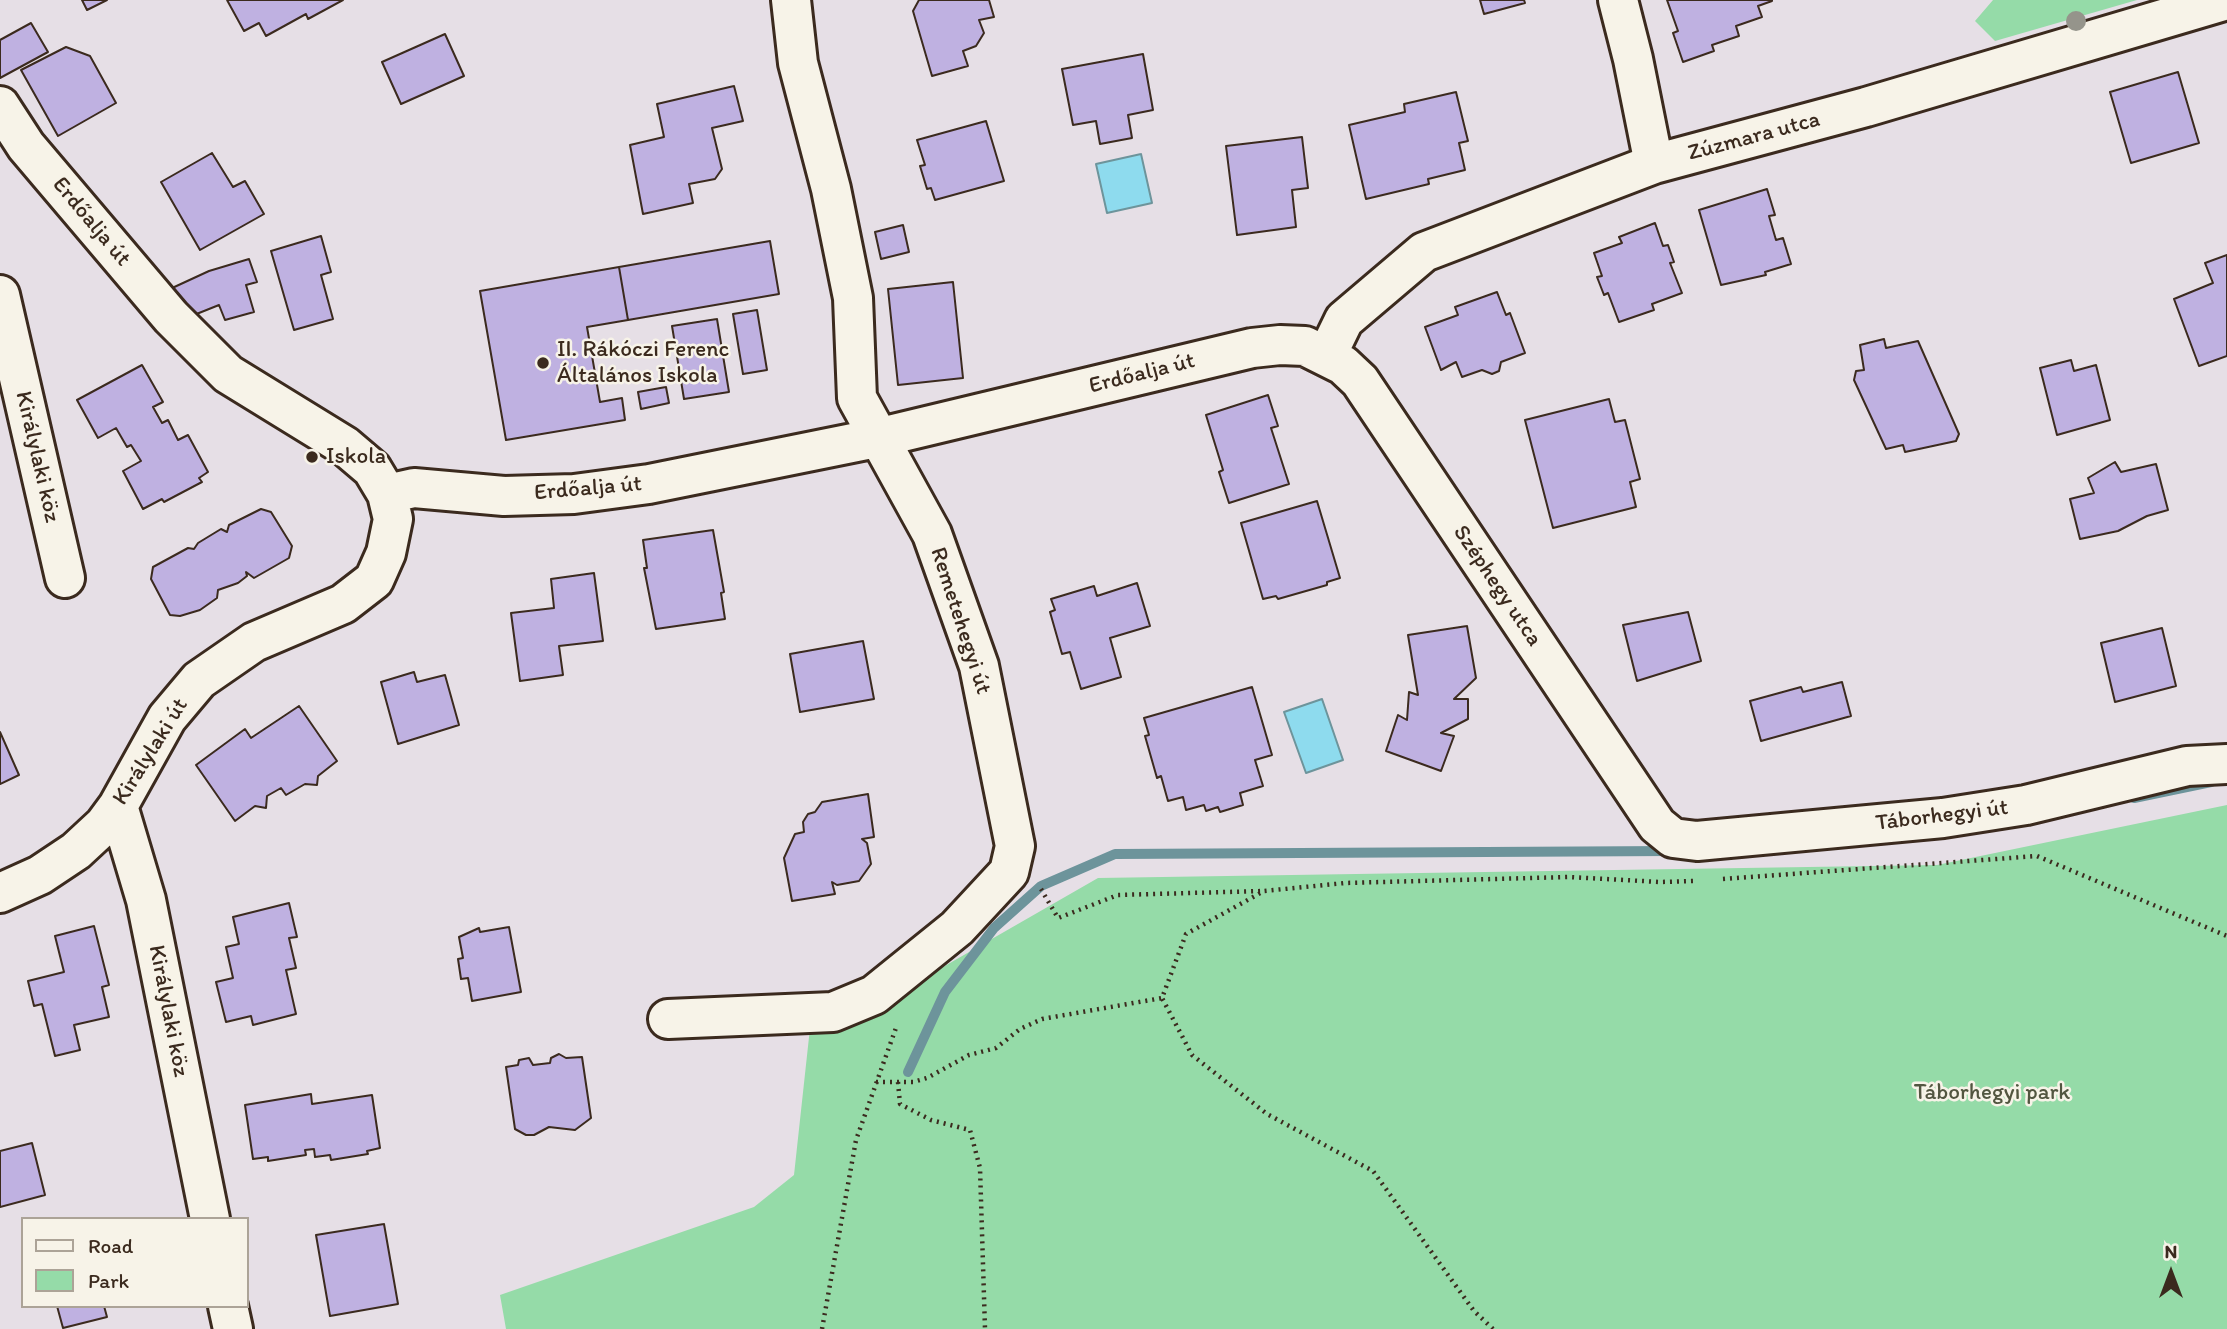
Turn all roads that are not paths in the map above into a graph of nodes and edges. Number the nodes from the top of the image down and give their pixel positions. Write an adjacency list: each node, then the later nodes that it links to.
1 (791, 0): 8 (street, Remetehegyi út)
2 (1618, 0): 5 (street)
3 (2227, 0): 5 (street, Zúzmara utca)
4 (0, 106): 9 (street, Erdőalja út)
5 (1654, 164): 7 (street, Zúzmara utca)
6 (0, 295): 10 (street, Királylaki köz)
7 (1327, 355): 8 (street, Erdőalja út); 13 (street, Széphegy utca)
8 (877, 438): 9 (street, Erdőalja út); 15 (street, Remetehegyi út)
9 (387, 494): 12 (street, Királylaki út)
10 (65, 578)
11 (2227, 764): 13 (street, Táborhegyi út)
12 (118, 806): 14 (street, Királylaki út); 16 (street, Királylaki köz)
13 (1657, 825)
14 (0, 893)
15 (668, 1019)
16 (210, 1217)
17 (228, 1308): 18 (street)
18 (233, 1329)

